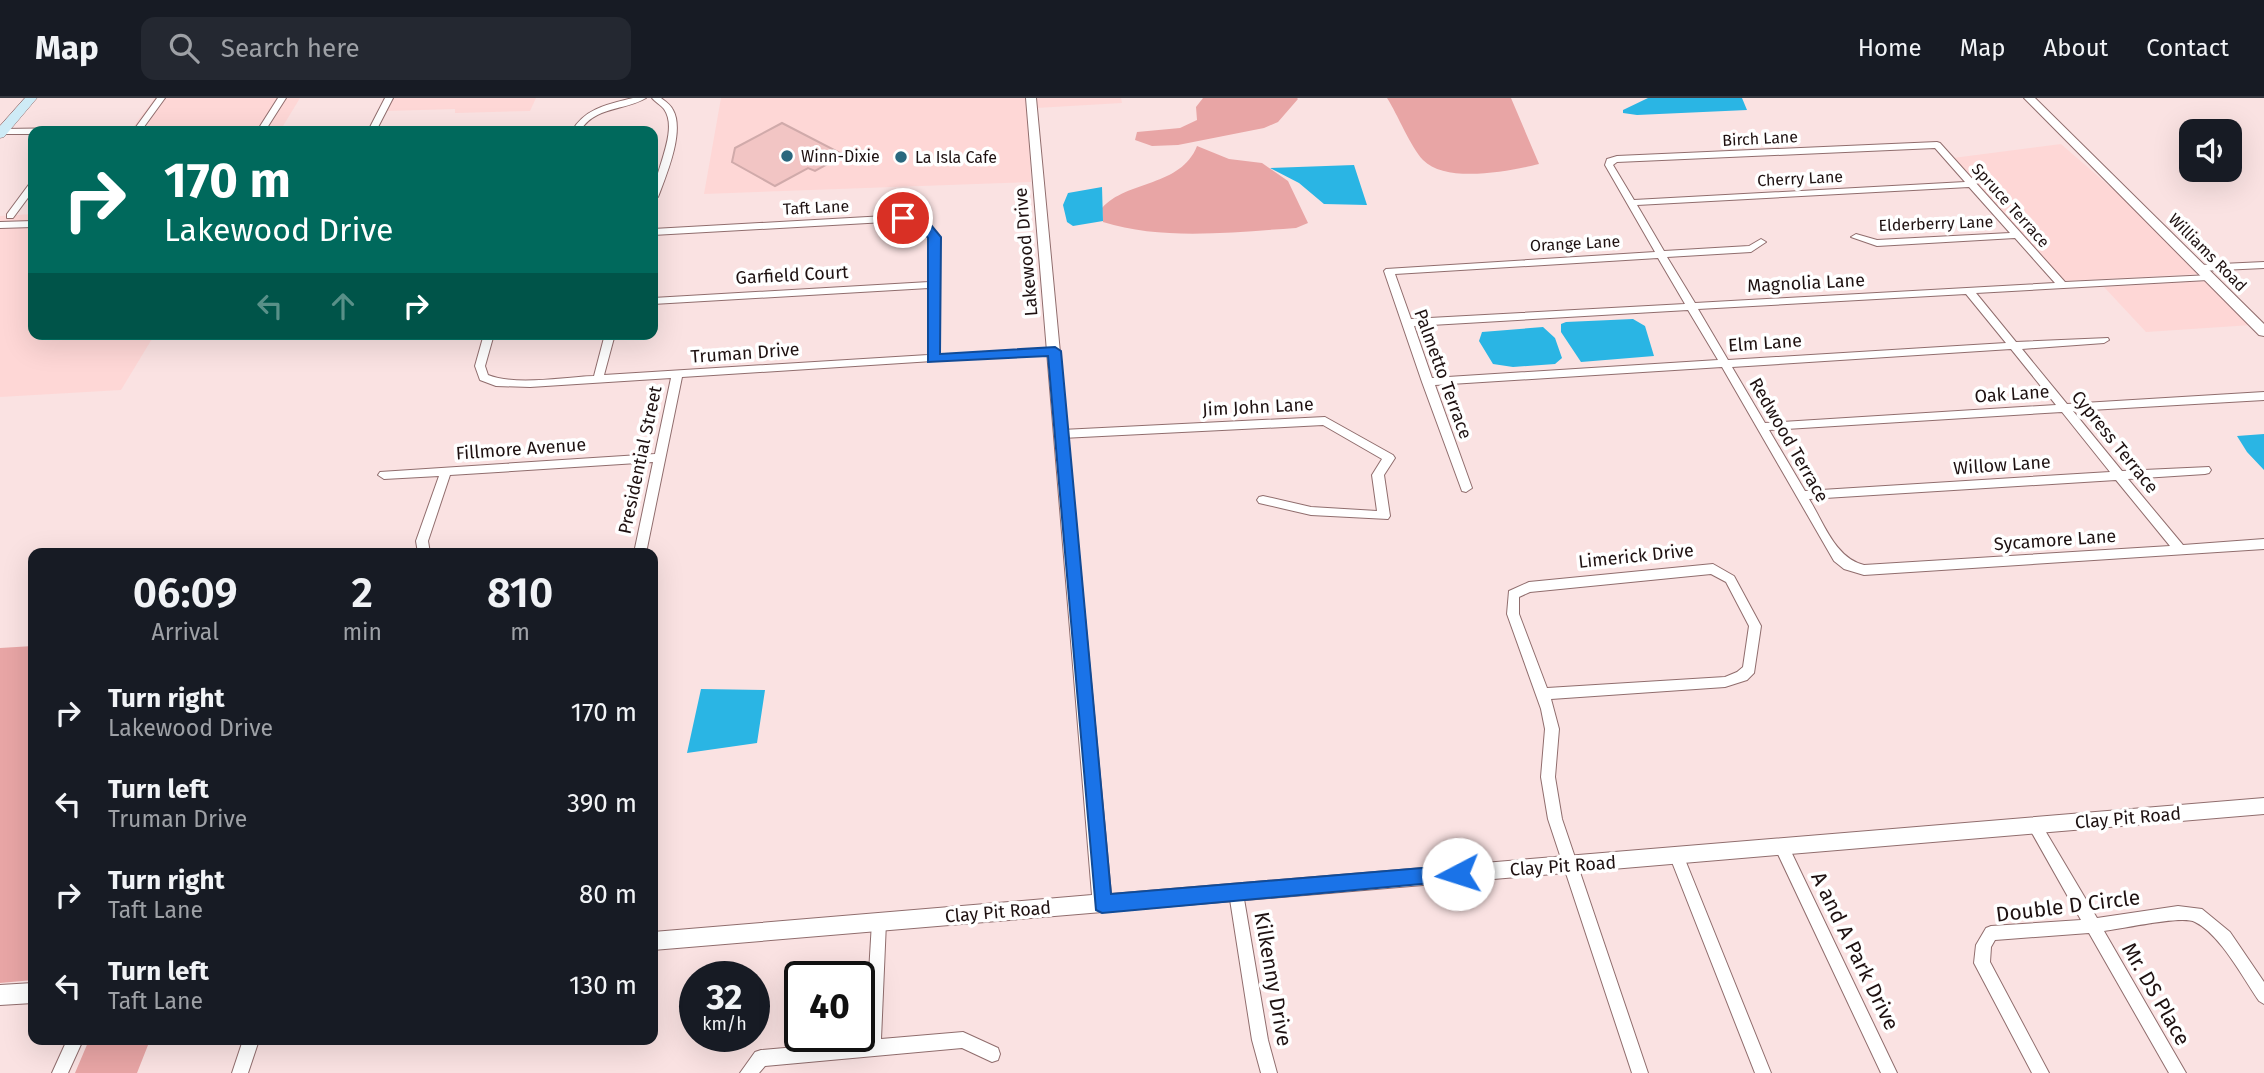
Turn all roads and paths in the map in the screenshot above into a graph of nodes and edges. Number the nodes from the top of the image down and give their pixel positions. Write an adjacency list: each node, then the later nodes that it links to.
1 (31, 98): 15 (main road)
2 (161, 98): 10 (street)
3 (282, 98): 11 (street)
4 (389, 98): 12 (street)
5 (642, 98): 13 (street)
6 (656, 98): 18 (street)
7 (1031, 98): 45 (street, Lakewood Drive)
8 (2015, 98): 21 (street, Williams Road)
9 (2029, 98): 21 (street, Williams Road)
10 (141, 126)
11 (264, 126)
12 (375, 126)
13 (580, 126)
14 (28, 132): 15 (street)
15 (1, 133)
16 (1937, 145): 17 (street, Birch Lane); 19 (street, Spruce Terrace)
17 (1619, 183): 22 (street, Redwood Terrace)
18 (658, 184)
19 (1972, 184): 22 (street, Cherry Lane); 27 (street, Spruce Terrace)
20 (28, 192): 23 (street)
21 (2128, 197): 33 (street, Williams Road)
22 (1631, 203): 30 (street, Redwood Terrace)
23 (10, 216)
24 (28, 224): 25 (street)
25 (0, 225)
26 (658, 232): 34 (street, Taft Lane)
27 (2017, 235): 28 (street, Elderberry Lane); 35 (street, Spruce Terrace)
28 (1856, 237)
29 (1761, 242): 30 (street, Orange Lane)
30 (1660, 254): 32 (street, Orange Lane); 38 (street, Redwood Terrace)
31 (2264, 265): 33 (street, Magnolia Lane)
32 (1389, 271): 39 (street, Palmetto Terrace)
33 (2204, 273): 35 (street, Magnolia Lane); 40 (street, Williams Road)
34 (934, 285): 37 (street, Garfield Court); 46 (street, Taft Lane)
35 (2063, 286): 36 (street, Magnolia Lane)
36 (1969, 291): 38 (street, Magnolia Lane); 44 (street, Cypress Terrace)
37 (658, 300)
38 (1690, 307): 39 (street, Magnolia Lane); 47 (street, Redwood Terrace)
39 (1406, 323): 50 (street, Palmetto Terrace)
40 (2264, 332)
41 (487, 340): 49 (street, Truman Drive)
42 (608, 340): 49 (street)
43 (2104, 340): 44 (street, Elm Lane)
44 (2013, 346): 47 (street, Elm Lane); 52 (street, Cypress Terrace)
45 (1055, 351): 46 (street, Truman Drive); 54 (street, Lakewood Drive)
46 (933, 359): 48 (street, Truman Drive)
47 (1724, 363): 50 (street, Elm Lane); 53 (street, Redwood Terrace)
48 (677, 374): 49 (street, Truman Drive); 55 (street, Presidential Street)
49 (598, 379)
50 (1427, 382): 60 (street, Palmetto Terrace)
51 (2264, 396): 52 (street, Oak Lane)
52 (2064, 408): 53 (street, Oak Lane); 59 (street, Cypress Terrace)
53 (1762, 427): 61 (street, Redwood Terrace)
54 (1062, 434): 62 (street, Jim John Lane); 75 (street, Lakewood Drive)
55 (660, 458): 57 (street, Fillmore Avenue); 65 (street, Presidential Street)
56 (2205, 470): 59 (street, Willow Lane)
57 (446, 471): 58 (street, Fillmore Avenue); 64 (street)
58 (384, 475)
59 (2119, 475): 61 (street, Willow Lane); 66 (street, Cypress Terrace)
60 (1466, 488)
61 (1802, 495): 67 (street, Redwood Terrace)
62 (1263, 500)
63 (2264, 544): 66 (street, Sycamore Lane)
64 (423, 548)
65 (641, 548)
66 (2180, 550): 67 (street, Sycamore Lane)
67 (1848, 566)
68 (1543, 694): 68 (street, Limerick Drive); 73 (street, Limerick Drive)
69 (2264, 806): 70 (street, Clay Pit Road)
70 (2035, 826): 71 (street, Clay Pit Road); 77 (street, Mr. DS Place)
71 (1782, 848): 72 (street, Clay Pit Road); 94 (street, A and A Park Drive)
72 (1677, 857): 73 (street, Clay Pit Road); 93 (street)
73 (1569, 865): 74 (street, Clay Pit Road); 92 (street, Limerick Drive)
74 (1236, 893): 75 (street, Clay Pit Road); 91 (street, Kilkenny Drive)
75 (1102, 904): 76 (street, Clay Pit Road)
76 (879, 922): 78 (street, Clay Pit Road); 82 (street)
77 (2093, 926): 81 (street, Double D Circle); 95 (street, Double D Circle); 96 (street, Mr. DS Place)
78 (658, 941)
79 (28, 993): 80 (street)
80 (0, 995)
81 (2264, 996)
82 (875, 1004)
83 (73, 1045): 88 (street)
84 (249, 1045): 89 (street)
85 (875, 1045): 87 (street)
86 (813, 1052): 90 (street)
87 (992, 1054)
88 (60, 1073)
89 (240, 1073)
90 (748, 1073)
91 (1269, 1073)
92 (1640, 1073)
93 (1763, 1073)
94 (1889, 1073)
95 (2041, 1073)
96 (2178, 1073)

